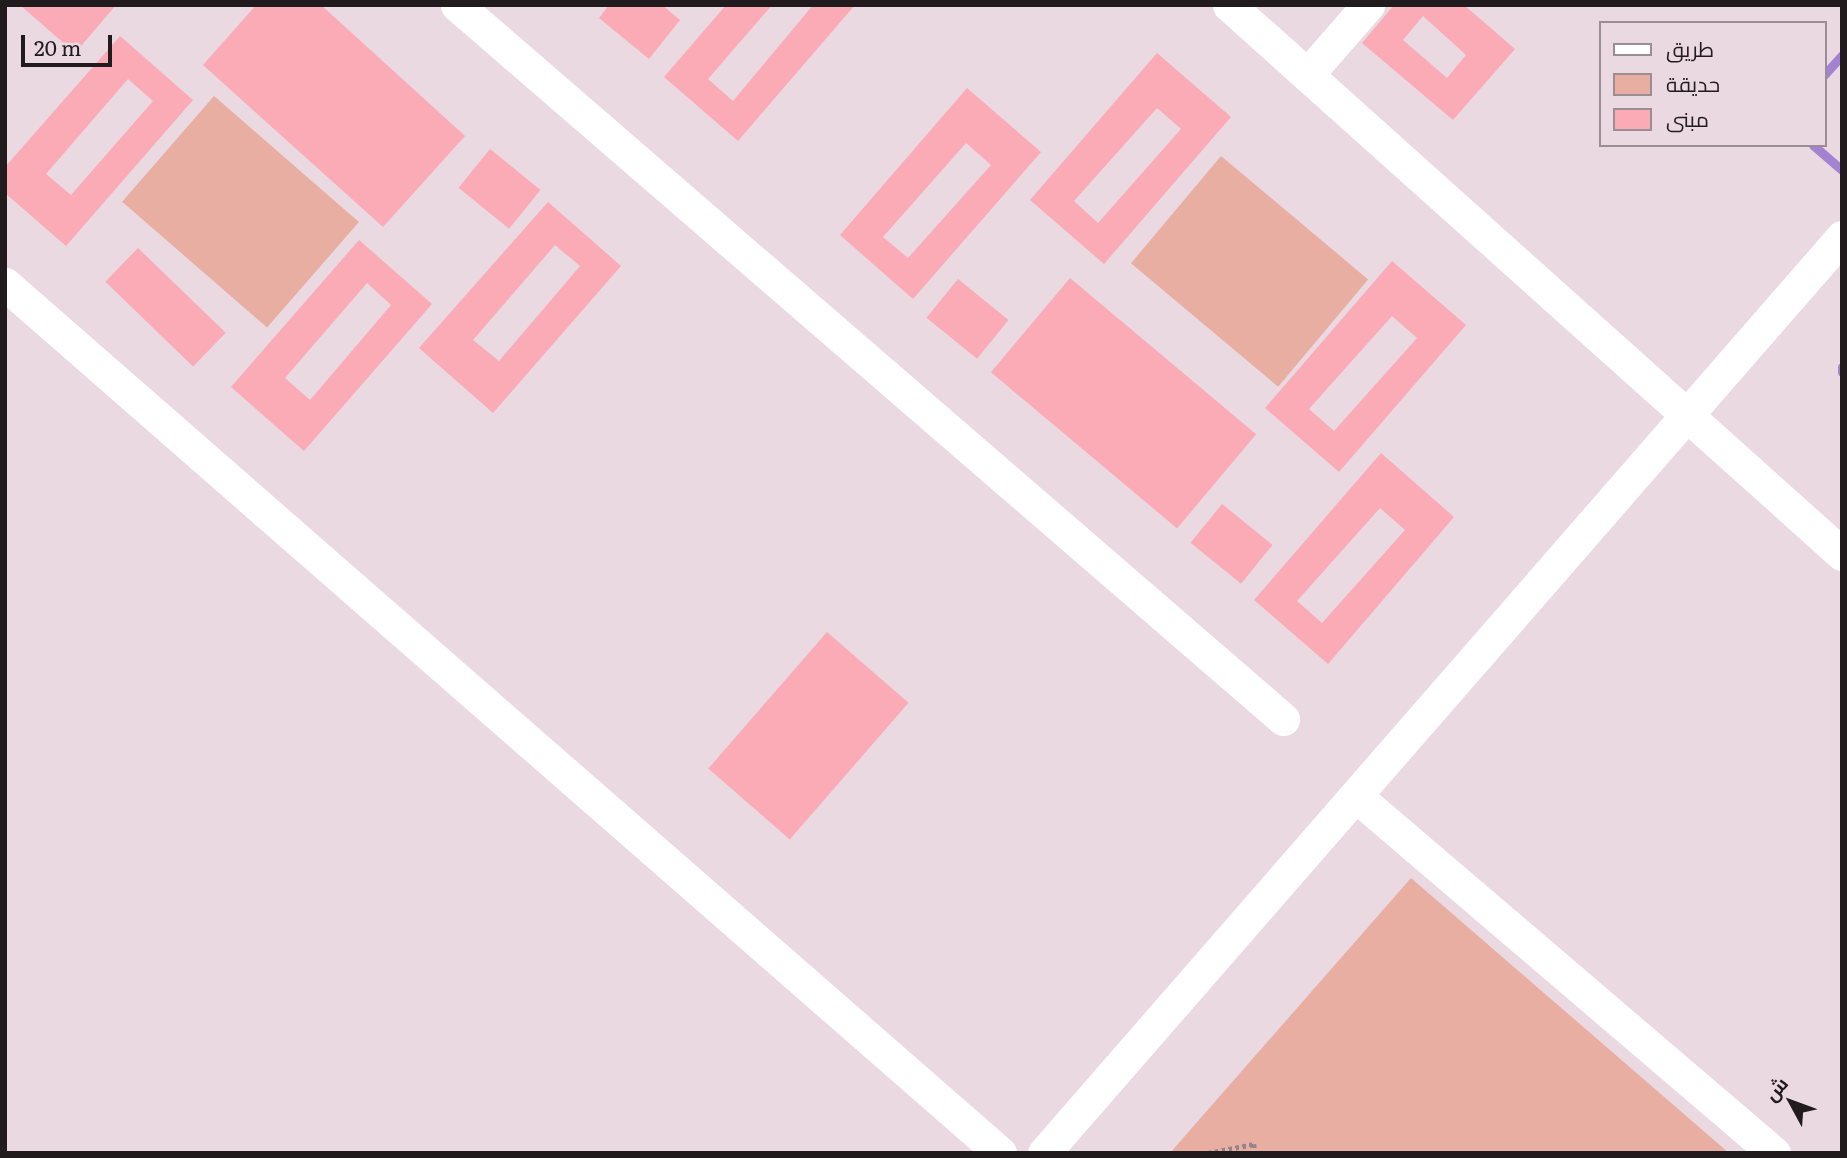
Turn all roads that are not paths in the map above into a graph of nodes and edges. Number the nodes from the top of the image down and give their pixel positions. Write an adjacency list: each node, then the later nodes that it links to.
1 (457, 5): 9 (street)
2 (1229, 5): 4 (street)
3 (1368, 5): 4 (street)
4 (1307, 75): 7 (street)
5 (1842, 237): 7 (street)
6 (5, 284): 11 (street)
7 (1685, 417): 8 (street); 10 (street)
8 (1842, 554)
9 (1283, 719)
10 (1356, 796): 12 (street); 13 (street)
11 (1000, 1153)
12 (1044, 1153)
13 (1774, 1153)

